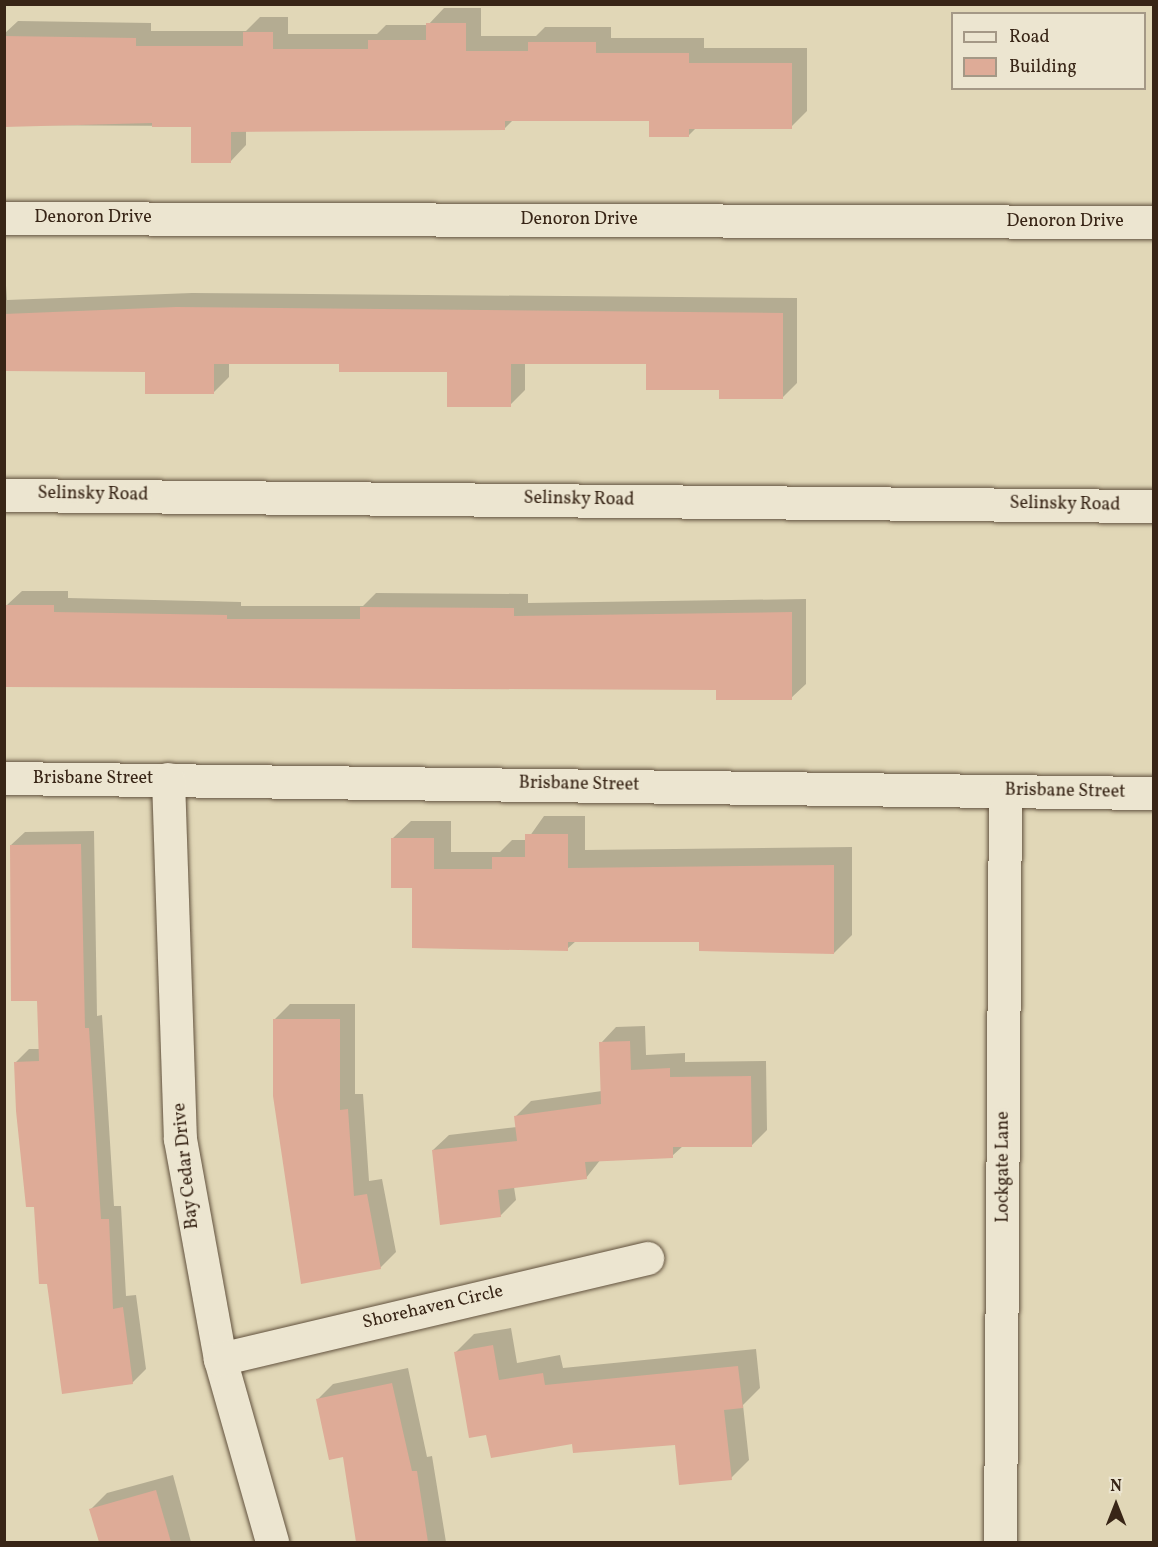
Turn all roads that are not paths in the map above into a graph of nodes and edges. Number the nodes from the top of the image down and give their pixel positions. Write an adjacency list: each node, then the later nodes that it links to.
1 (4, 218): 2 (street, Denoron Drive)
2 (1154, 222)
3 (4, 495): 4 (street, Selinsky Road)
4 (1154, 506)
5 (4, 778): 6 (street, Brisbane Street)
6 (168, 779): 7 (street, Brisbane Street); 10 (street, Bay Cedar Drive)
7 (1005, 792): 8 (street, Brisbane Street); 12 (street, Lockgate Lane)
8 (1154, 793)
9 (647, 1258): 10 (street, Shorehaven Circle)
10 (220, 1359): 11 (street, Bay Cedar Drive)
11 (272, 1542)
12 (1000, 1542)

